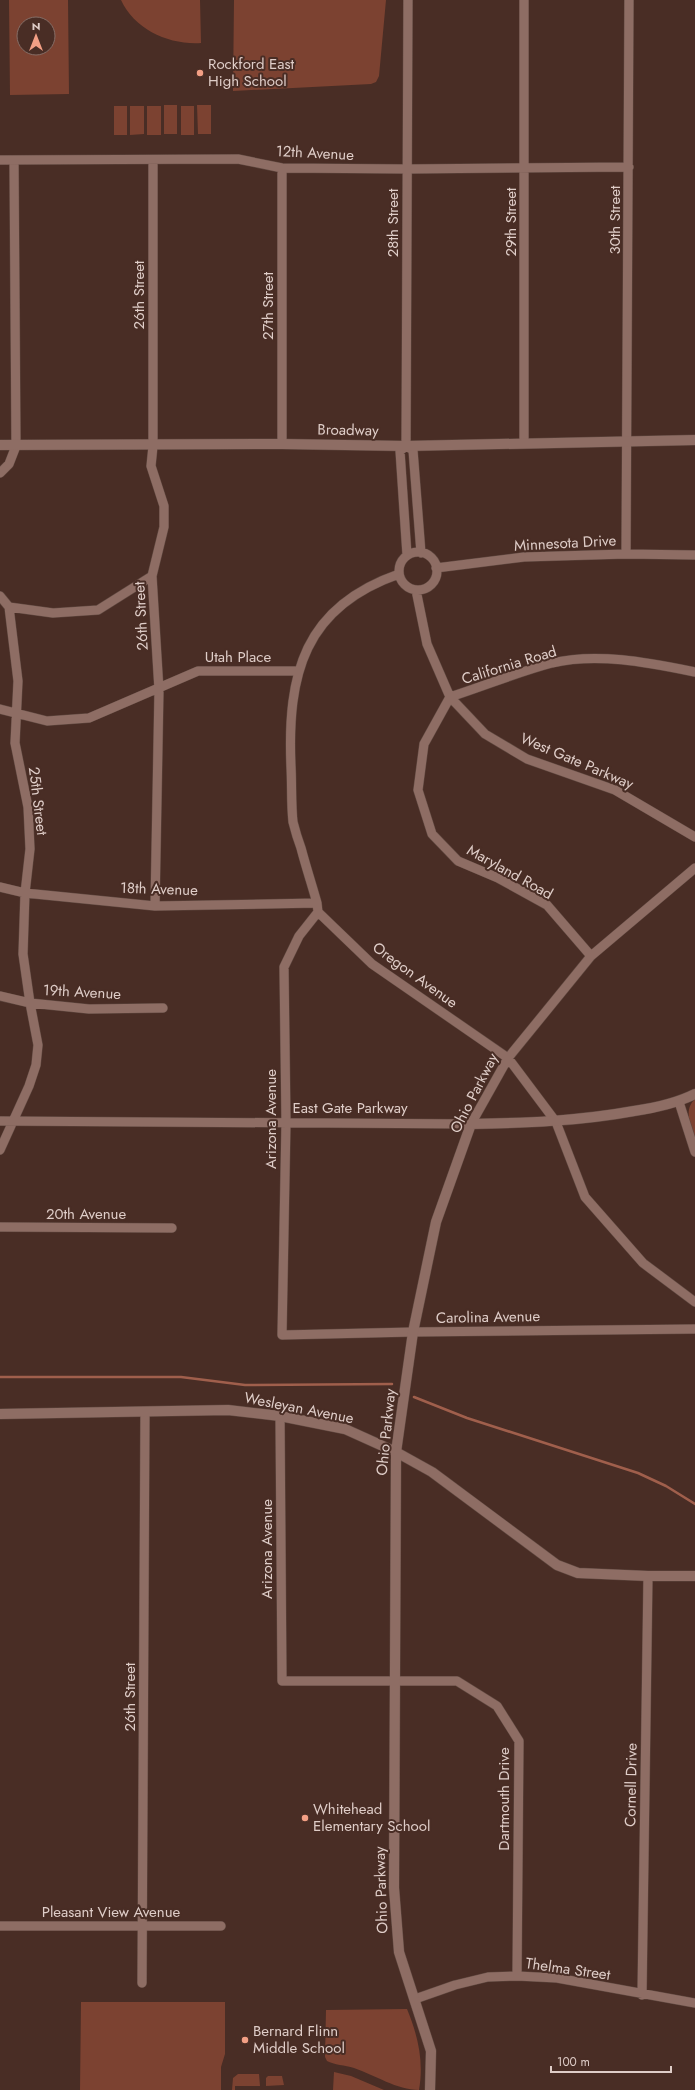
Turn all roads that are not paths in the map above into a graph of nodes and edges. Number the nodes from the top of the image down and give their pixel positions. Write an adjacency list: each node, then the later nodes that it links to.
1 (408, 0): 10 (street, 28th Street)
2 (524, 0): 9 (street, 29th Street)
3 (629, 0): 7 (street, 30th Street)
4 (0, 160): 5 (street, 12th Avenue)
5 (14, 160): 6 (street, 12th Avenue); 16 (street)
6 (153, 160): 8 (street, 12th Avenue); 17 (street, 26th Street)
7 (629, 167): 9 (street, 12th Avenue); 11 (street, 30th Street)
8 (282, 168): 10 (street, 12th Avenue); 14 (street, 27th Street)
9 (526, 168): 10 (street, 12th Avenue); 13 (street, 29th Street)
10 (408, 169): 18 (street, 28th Street)
11 (627, 440): 12 (street, Broadway); 13 (street, Broadway); 21 (street, 30th Street)
12 (695, 440)
13 (524, 443): 18 (street, Broadway)
14 (282, 444): 17 (street, Broadway); 18 (street, Broadway)
15 (0, 445): 16 (street, Broadway)
16 (16, 446): 17 (street, Broadway); 19 (street)
17 (153, 446): 26 (street, 26th Street)
18 (406, 446): 20 (street); 22 (street)
19 (0, 473)
20 (421, 553): 22 (street); 24 (street)
21 (626, 554): 23 (street, Minnesota Drive); 24 (street, Minnesota Drive)
22 (407, 555): 25 (street)
23 (695, 555)
24 (436, 568): 27 (street)
25 (399, 574): 27 (street); 30 (street, Oregon Avenue)
26 (152, 576): 29 (street); 32 (street, 26th Street)
27 (416, 590): 33 (street, West Gate Parkway)
28 (0, 596): 29 (street)
29 (9, 607): 35 (street, 25th Street)
30 (298, 671): 32 (street, Utah Place); 41 (street, Oregon Avenue)
31 (695, 672): 33 (street, California Road)
32 (159, 690): 35 (street, Utah Place); 40 (street, 26th Street)
33 (450, 697): 36 (street, West Gate Parkway); 42 (street, Maryland Road)
34 (0, 709): 35 (street, Utah Place)
35 (15, 714): 39 (street, 25th Street)
36 (695, 837)
37 (695, 868): 42 (street, Ohio Parkway)
38 (0, 887): 39 (street, 18th Avenue)
39 (25, 893): 40 (street, 18th Avenue); 44 (street, 25th Street)
40 (156, 906): 41 (street, 18th Avenue)
41 (317, 908): 46 (street, Oregon Avenue); 51 (street, Arizona Avenue)
42 (591, 956): 46 (street, Ohio Parkway)
43 (0, 996): 44 (street, 19th Avenue)
44 (30, 1003): 45 (street, 19th Avenue); 50 (street, 25th Street)
45 (164, 1008)
46 (508, 1058): 52 (street, Oregon Avenue); 53 (street, Ohio Parkway)
47 (695, 1094): 48 (street, East Gate Parkway)
48 (679, 1102): 52 (street, East Gate Parkway); 55 (street)
49 (0, 1121): 50 (street, East Gate Parkway)
50 (14, 1122): 51 (street, East Gate Parkway); 54 (street, 25th Street)
51 (286, 1122): 53 (street, East Gate Parkway); 61 (street, Arizona Avenue)
52 (556, 1122): 53 (street, East Gate Parkway); 58 (street, Oregon Avenue)
53 (472, 1124): 60 (street, Ohio Parkway)
54 (0, 1150)
55 (695, 1152)
56 (0, 1227): 57 (street, 20th Avenue)
57 (172, 1228)
58 (695, 1302)
59 (695, 1329): 60 (street, Carolina Avenue)
60 (413, 1332): 61 (street, Carolina Avenue); 65 (street, Ohio Parkway)
61 (282, 1335)
62 (145, 1412): 63 (street, Wesleyan Avenue); 64 (street, Wesleyan Avenue); 70 (street, 26th Street)
63 (0, 1414)
64 (280, 1416): 65 (street, Wesleyan Avenue); 69 (street, Arizona Avenue)
65 (396, 1452): 66 (street, Wesleyan Avenue); 68 (street, Ohio Parkway)
66 (648, 1576): 67 (street, Wesleyan Avenue); 75 (street, Cornell Drive)
67 (695, 1576)
68 (394, 1680): 69 (street, Dartmouth Drive); 73 (street, Dartmouth Drive); 76 (street, Ohio Parkway)
69 (282, 1681)
70 (143, 1925): 71 (street, Pleasant View Avenue); 72 (street, Pleasant View Avenue); 74 (street, 26th Street)
71 (0, 1926)
72 (221, 1926)
73 (517, 1976): 75 (street, Thelma Street); 76 (street, Thelma Street)
74 (142, 1983)
75 (642, 1995): 77 (street, Thelma Street)
76 (415, 1999): 78 (street, Ohio Parkway)
77 (695, 2003)
78 (430, 2090)

